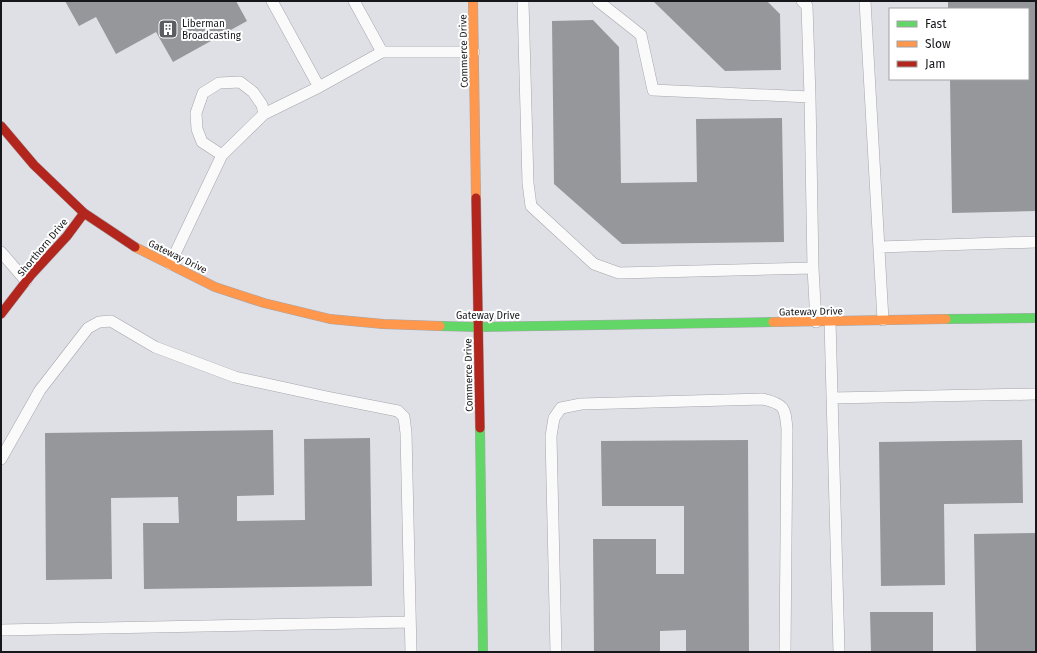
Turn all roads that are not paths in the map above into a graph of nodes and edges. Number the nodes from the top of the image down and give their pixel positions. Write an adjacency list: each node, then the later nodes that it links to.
1 (272, 1): 10 (lane)
2 (354, 1): 8 (lane)
3 (473, 1): 9 (street, Commerce Drive)
4 (523, 1): 20 (lane)
5 (598, 1): 11 (lane)
6 (802, 1): 11 (lane)
7 (865, 1): 17 (lane)
8 (382, 52): 9 (lane); 10 (lane)
9 (474, 52): 27 (street, Commerce Drive)
10 (319, 87): 12 (lane)
11 (810, 97): 20 (lane)
12 (264, 114): 14 (lane); 14 (lane)
13 (1, 126): 15 (street, Gateway Drive)
14 (222, 155): 19 (lane)
15 (84, 212): 19 (street, Gateway Drive); 21 (street, Shorthorn Drive)
16 (1036, 242): 17 (lane)
17 (879, 247): 24 (lane)
18 (1, 252): 21 (lane)
19 (170, 264): 27 (street, Gateway Drive)
20 (813, 268): 26 (lane)
21 (26, 281): 22 (street, Shorthorn Drive)
22 (1, 314)
23 (1036, 318): 24 (street, Gateway Drive)
24 (883, 320): 25 (street, Gateway Drive)
25 (830, 321): 26 (street, Gateway Drive); 29 (lane)
26 (816, 322): 27 (street, Gateway Drive)
27 (478, 327): 34 (street, Commerce Drive)
28 (1036, 394): 29 (lane)
29 (832, 398): 37 (lane)
30 (1, 459): 31 (lane)
31 (410, 622): 32 (lane); 33 (lane)
32 (1, 630)
33 (411, 652)
34 (483, 652)
35 (556, 652): 36 (lane)
36 (785, 652)
37 (839, 652)

